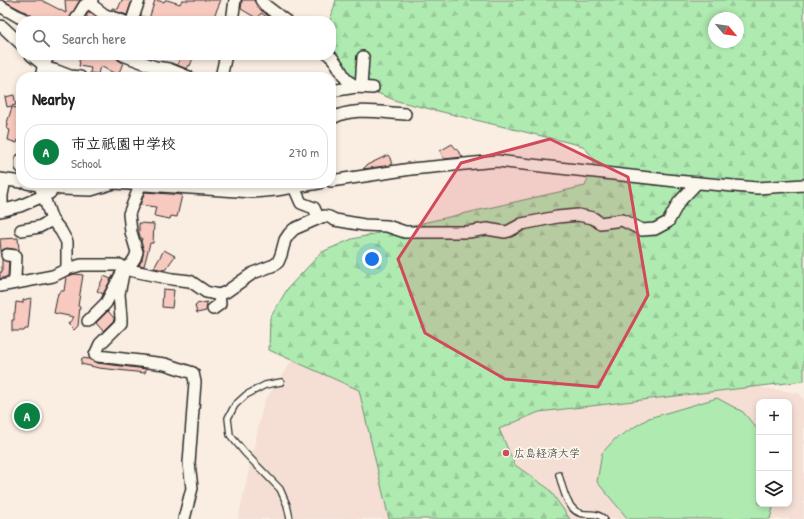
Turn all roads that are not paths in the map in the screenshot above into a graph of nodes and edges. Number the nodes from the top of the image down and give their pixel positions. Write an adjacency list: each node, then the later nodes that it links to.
1 (139, 0): 10 (street)
2 (235, 0): 11 (street)
3 (261, 0): 12 (street)
4 (87, 2): 8 (street); 9 (street)
5 (0, 6): 7 (street)
6 (0, 15): 14 (street)
7 (16, 16)
8 (78, 16)
9 (108, 16)
10 (134, 16)
11 (233, 16)
12 (279, 16)
13 (16, 23): 14 (street)
14 (2, 26): 15 (street)
15 (16, 39)
16 (363, 57): 24 (street)
17 (136, 60): 22 (street)
18 (225, 60): 23 (street)
19 (335, 60): 24 (street)
20 (44, 66): 21 (street)
21 (60, 72)
22 (176, 72)
23 (222, 72)
24 (359, 87): 25 (street); 26 (street)
25 (373, 88)
26 (336, 90)
27 (405, 114): 28 (street)
28 (336, 117)
29 (2, 180): 31 (street); 41 (street)
30 (336, 180): 32 (street)
31 (16, 181)
32 (697, 183): 33 (street); 42 (street)
33 (804, 185)
34 (36, 188): 40 (street)
35 (98, 188): 40 (street)
36 (139, 188): 47 (street)
37 (196, 188): 38 (street)
38 (286, 188)
39 (294, 188): 42 (street)
40 (42, 191): 41 (street); 43 (street)
41 (1, 210)
42 (318, 217): 50 (street)
43 (52, 220): 44 (street); 46 (street)
44 (21, 230)
45 (6, 255): 48 (street)
46 (67, 269): 47 (street); 48 (street)
47 (124, 269): 50 (street); 52 (street); 55 (street)
48 (13, 283): 49 (street)
49 (0, 286)
50 (219, 295): 51 (street)
51 (213, 309)
52 (88, 321)
53 (281, 382): 56 (lane)
54 (559, 475): 57 (lane)
55 (184, 519)
56 (290, 519)
57 (604, 519)

